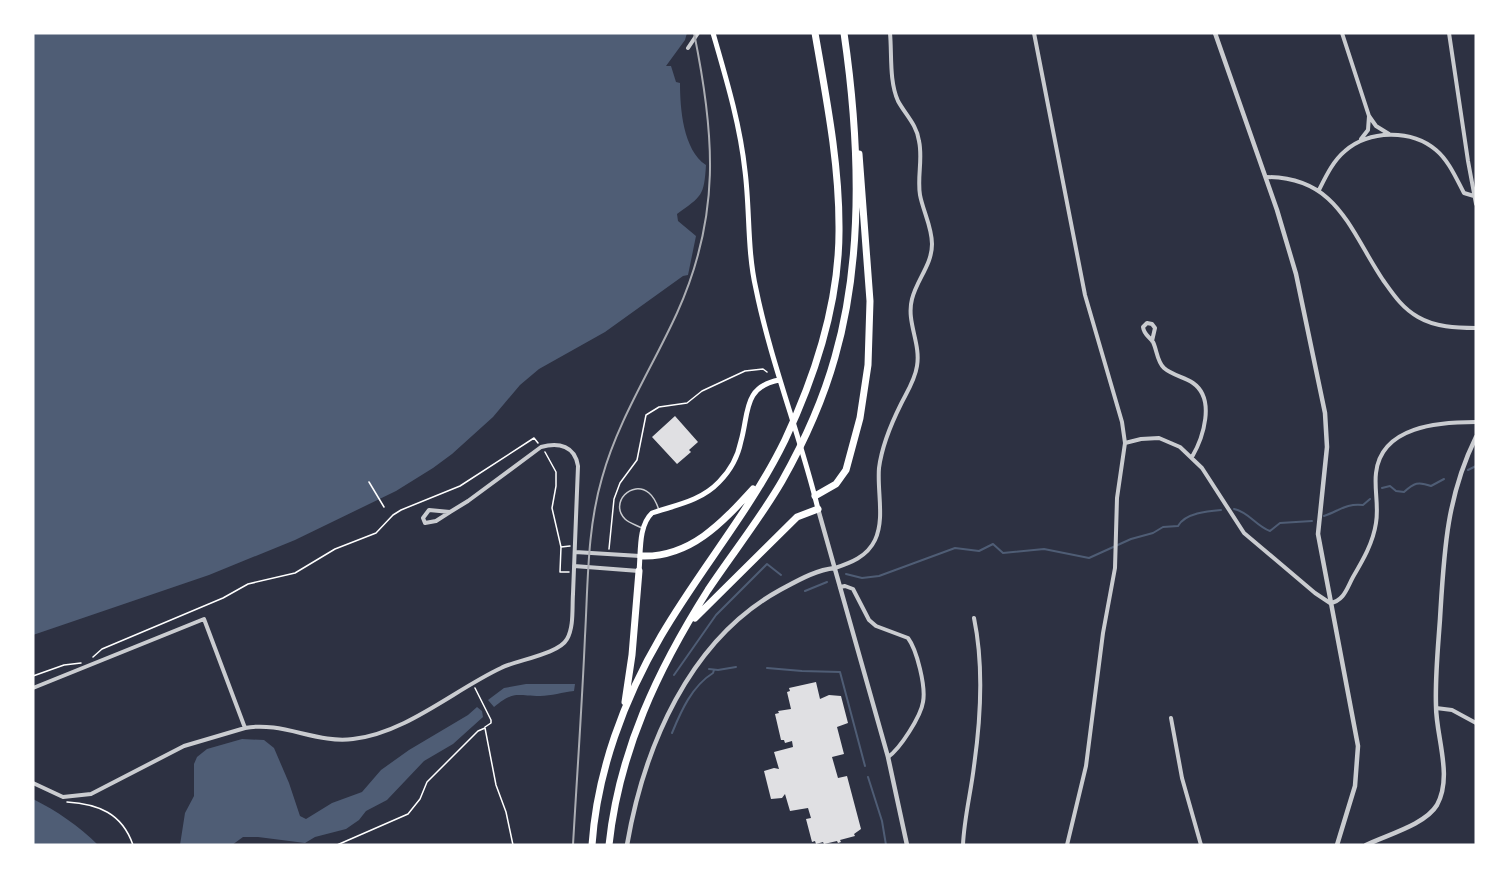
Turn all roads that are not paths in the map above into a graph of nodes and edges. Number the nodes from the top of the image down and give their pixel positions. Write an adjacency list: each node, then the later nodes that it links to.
1 (698, 33): 10 (street)
2 (713, 33): 21 (main road)
3 (814, 33): 26 (highway)
4 (844, 33): 12 (highway)
5 (890, 33): 35 (street)
6 (1034, 33): 24 (street)
7 (1215, 33): 15 (street)
8 (1342, 33): 11 (street)
9 (1449, 33): 17 (street)
10 (688, 48)
11 (1369, 116): 13 (street); 14 (street)
12 (855, 130): 27 (highway); 40 (highway)
13 (1393, 135): 14 (street); 17 (street)
14 (1360, 140): 16 (street)
15 (1266, 177): 16 (street); 38 (street)
16 (1319, 190): 19 (street)
17 (1474, 196): 18 (street)
18 (1476, 204)
19 (1476, 328)
20 (1152, 340): 25 (street)
21 (780, 380): 27 (main road); 29 (main road)
22 (1476, 422): 38 (street)
23 (1476, 437): 42 (street)
24 (1125, 443): 25 (street); 54 (street)
25 (1192, 457): 38 (street)
26 (764, 476): 33 (highway); 43 (highway)
27 (815, 496): 28 (main road)
28 (818, 508): 35 (street); 40 (highway)
29 (660, 510): 31 (main road); 31 (lane)
30 (450, 512): 30 (street); 32 (street)
31 (643, 528): 33 (main road)
32 (575, 552): 33 (street); 34 (street)
33 (641, 556): 36 (main road)
34 (574, 566): 36 (street); 46 (street)
35 (835, 568): 37 (street); 51 (street)
36 (639, 570): 43 (highway)
37 (840, 587): 47 (street); 47 (street)
38 (1330, 603): 56 (street)
39 (974, 618): 53 (street)
40 (685, 628): 50 (highway)
41 (33, 688): 46 (street)
42 (1436, 708): 45 (street); 57 (street)
43 (623, 711): 49 (highway)
44 (1171, 718): 55 (street)
45 (1476, 723)
46 (245, 728): 48 (street)
47 (888, 758): 52 (street)
48 (33, 783)
49 (592, 845)
50 (609, 845)
51 (627, 845)
52 (908, 845)
53 (963, 845)
54 (1067, 845)
55 (1201, 845)
56 (1337, 845)
57 (1366, 845)

